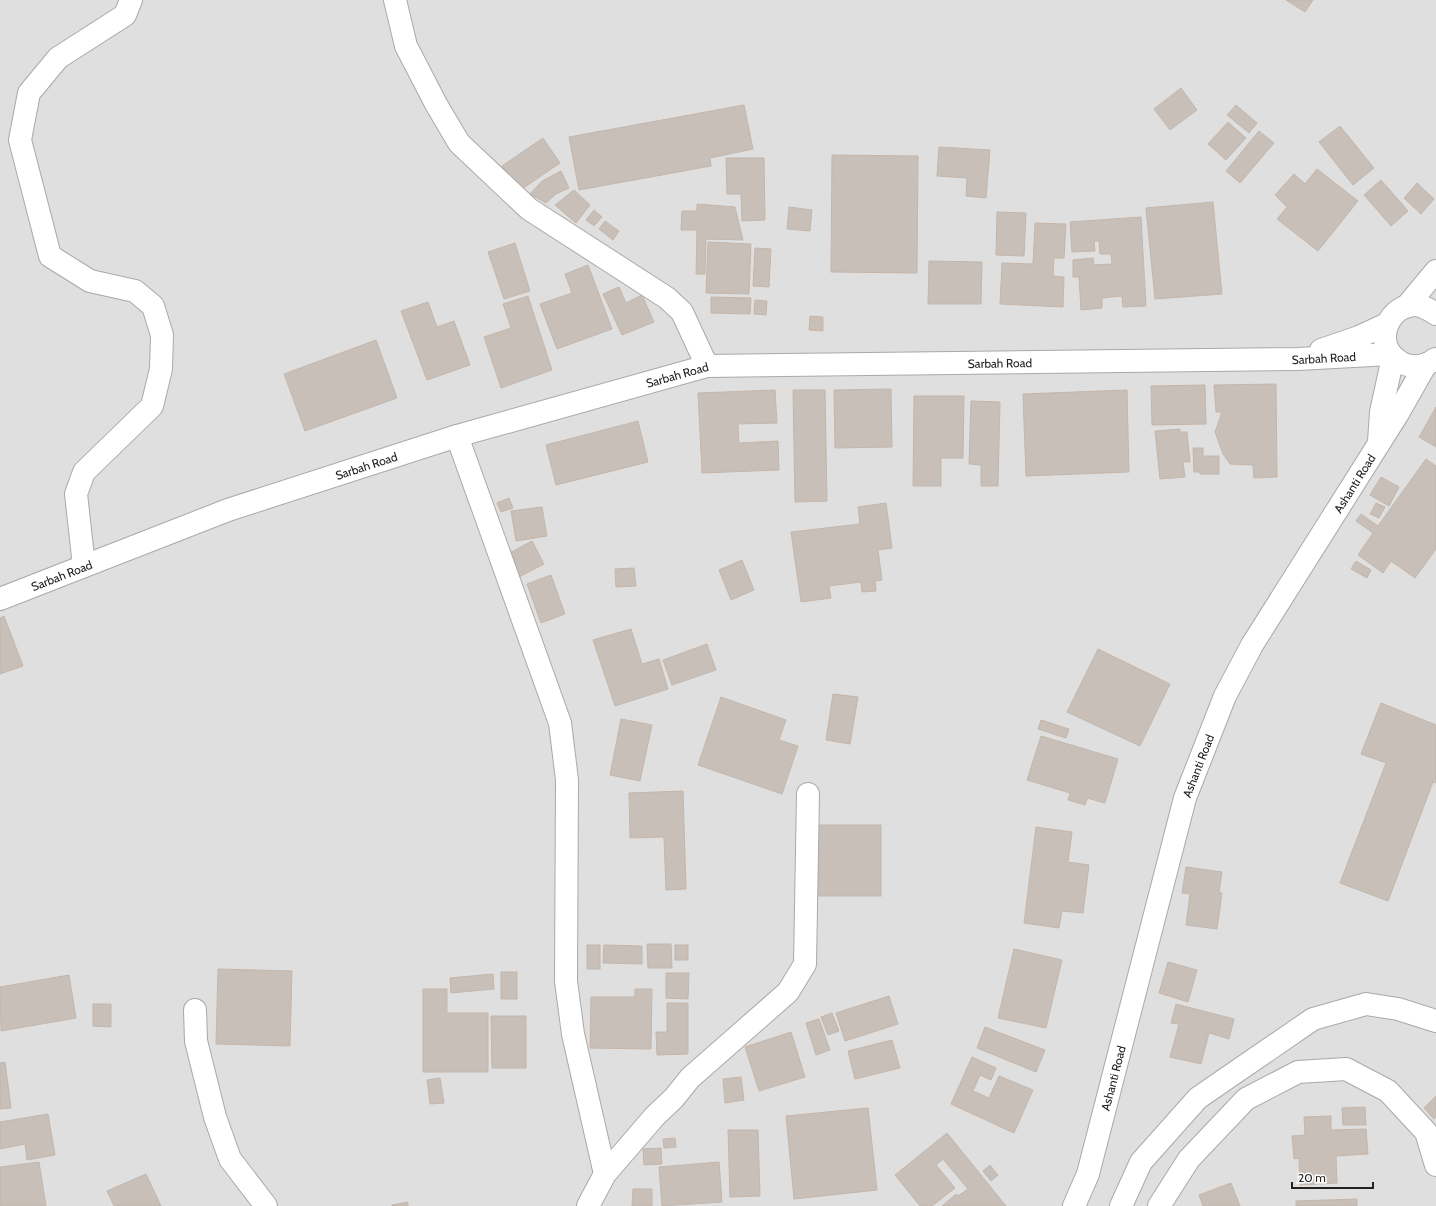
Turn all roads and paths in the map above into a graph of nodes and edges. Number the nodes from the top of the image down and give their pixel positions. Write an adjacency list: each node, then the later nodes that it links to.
1 (131, 0): 13 (street)
2 (395, 0): 10 (street)
3 (1436, 271): 4 (street)
4 (1406, 307): 5 (street); 6 (street)
5 (1436, 314)
6 (1387, 324): 7 (street); 8 (street)
7 (1392, 356): 8 (street, Sarbah Road); 9 (street); 12 (street, Ashanti Road)
8 (1298, 359): 10 (street, Sarbah Road)
9 (1431, 361): 12 (street)
10 (707, 366): 11 (street, Sarbah Road)
11 (457, 436): 13 (street, Sarbah Road); 19 (street)
12 (1379, 443): 22 (street, Ashanti Road)
13 (84, 566): 14 (street, Sarbah Road)
14 (0, 599)
15 (808, 794): 19 (street)
16 (195, 1010): 20 (street)
17 (1436, 1021): 23 (street)
18 (1436, 1165): 24 (street)
19 (605, 1174): 21 (street)
20 (266, 1206)
21 (588, 1206)
22 (1074, 1206)
23 (1121, 1206)
24 (1159, 1206)

